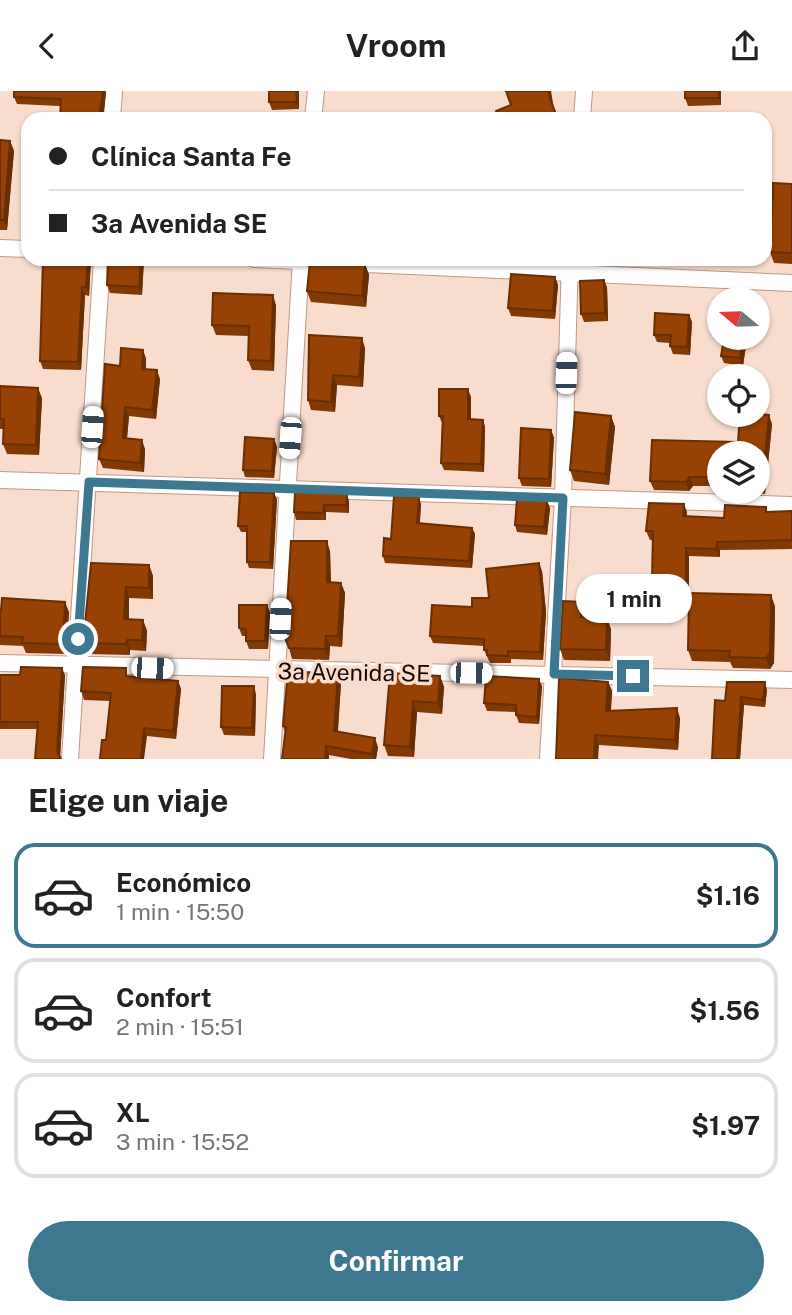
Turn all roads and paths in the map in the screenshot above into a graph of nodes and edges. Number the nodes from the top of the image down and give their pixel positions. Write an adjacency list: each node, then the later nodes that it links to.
1 (114, 91): 4 (street)
2 (316, 91): 5 (street)
3 (584, 91): 6 (street)
4 (112, 112)
5 (314, 112)
6 (582, 112)
7 (0, 248): 8 (street)
8 (21, 249)
9 (102, 266): 14 (street)
10 (301, 266): 15 (street)
11 (569, 266): 12 (street); 16 (street)
12 (792, 283)
13 (0, 480): 14 (street)
14 (89, 482): 15 (street); 19 (street)
15 (287, 489): 16 (street); 20 (street)
16 (563, 498): 17 (street); 21 (street)
17 (792, 505)
18 (0, 663): 19 (street, 3a Avenida SE)
19 (76, 666): 20 (street, 3a Avenida SE); 23 (street)
20 (277, 671): 21 (street, 3a Avenida SE); 24 (street)
21 (554, 674): 22 (street, 3a Avenida SE); 25 (street)
22 (792, 680)
23 (70, 758)
24 (272, 758)
25 (548, 758)

